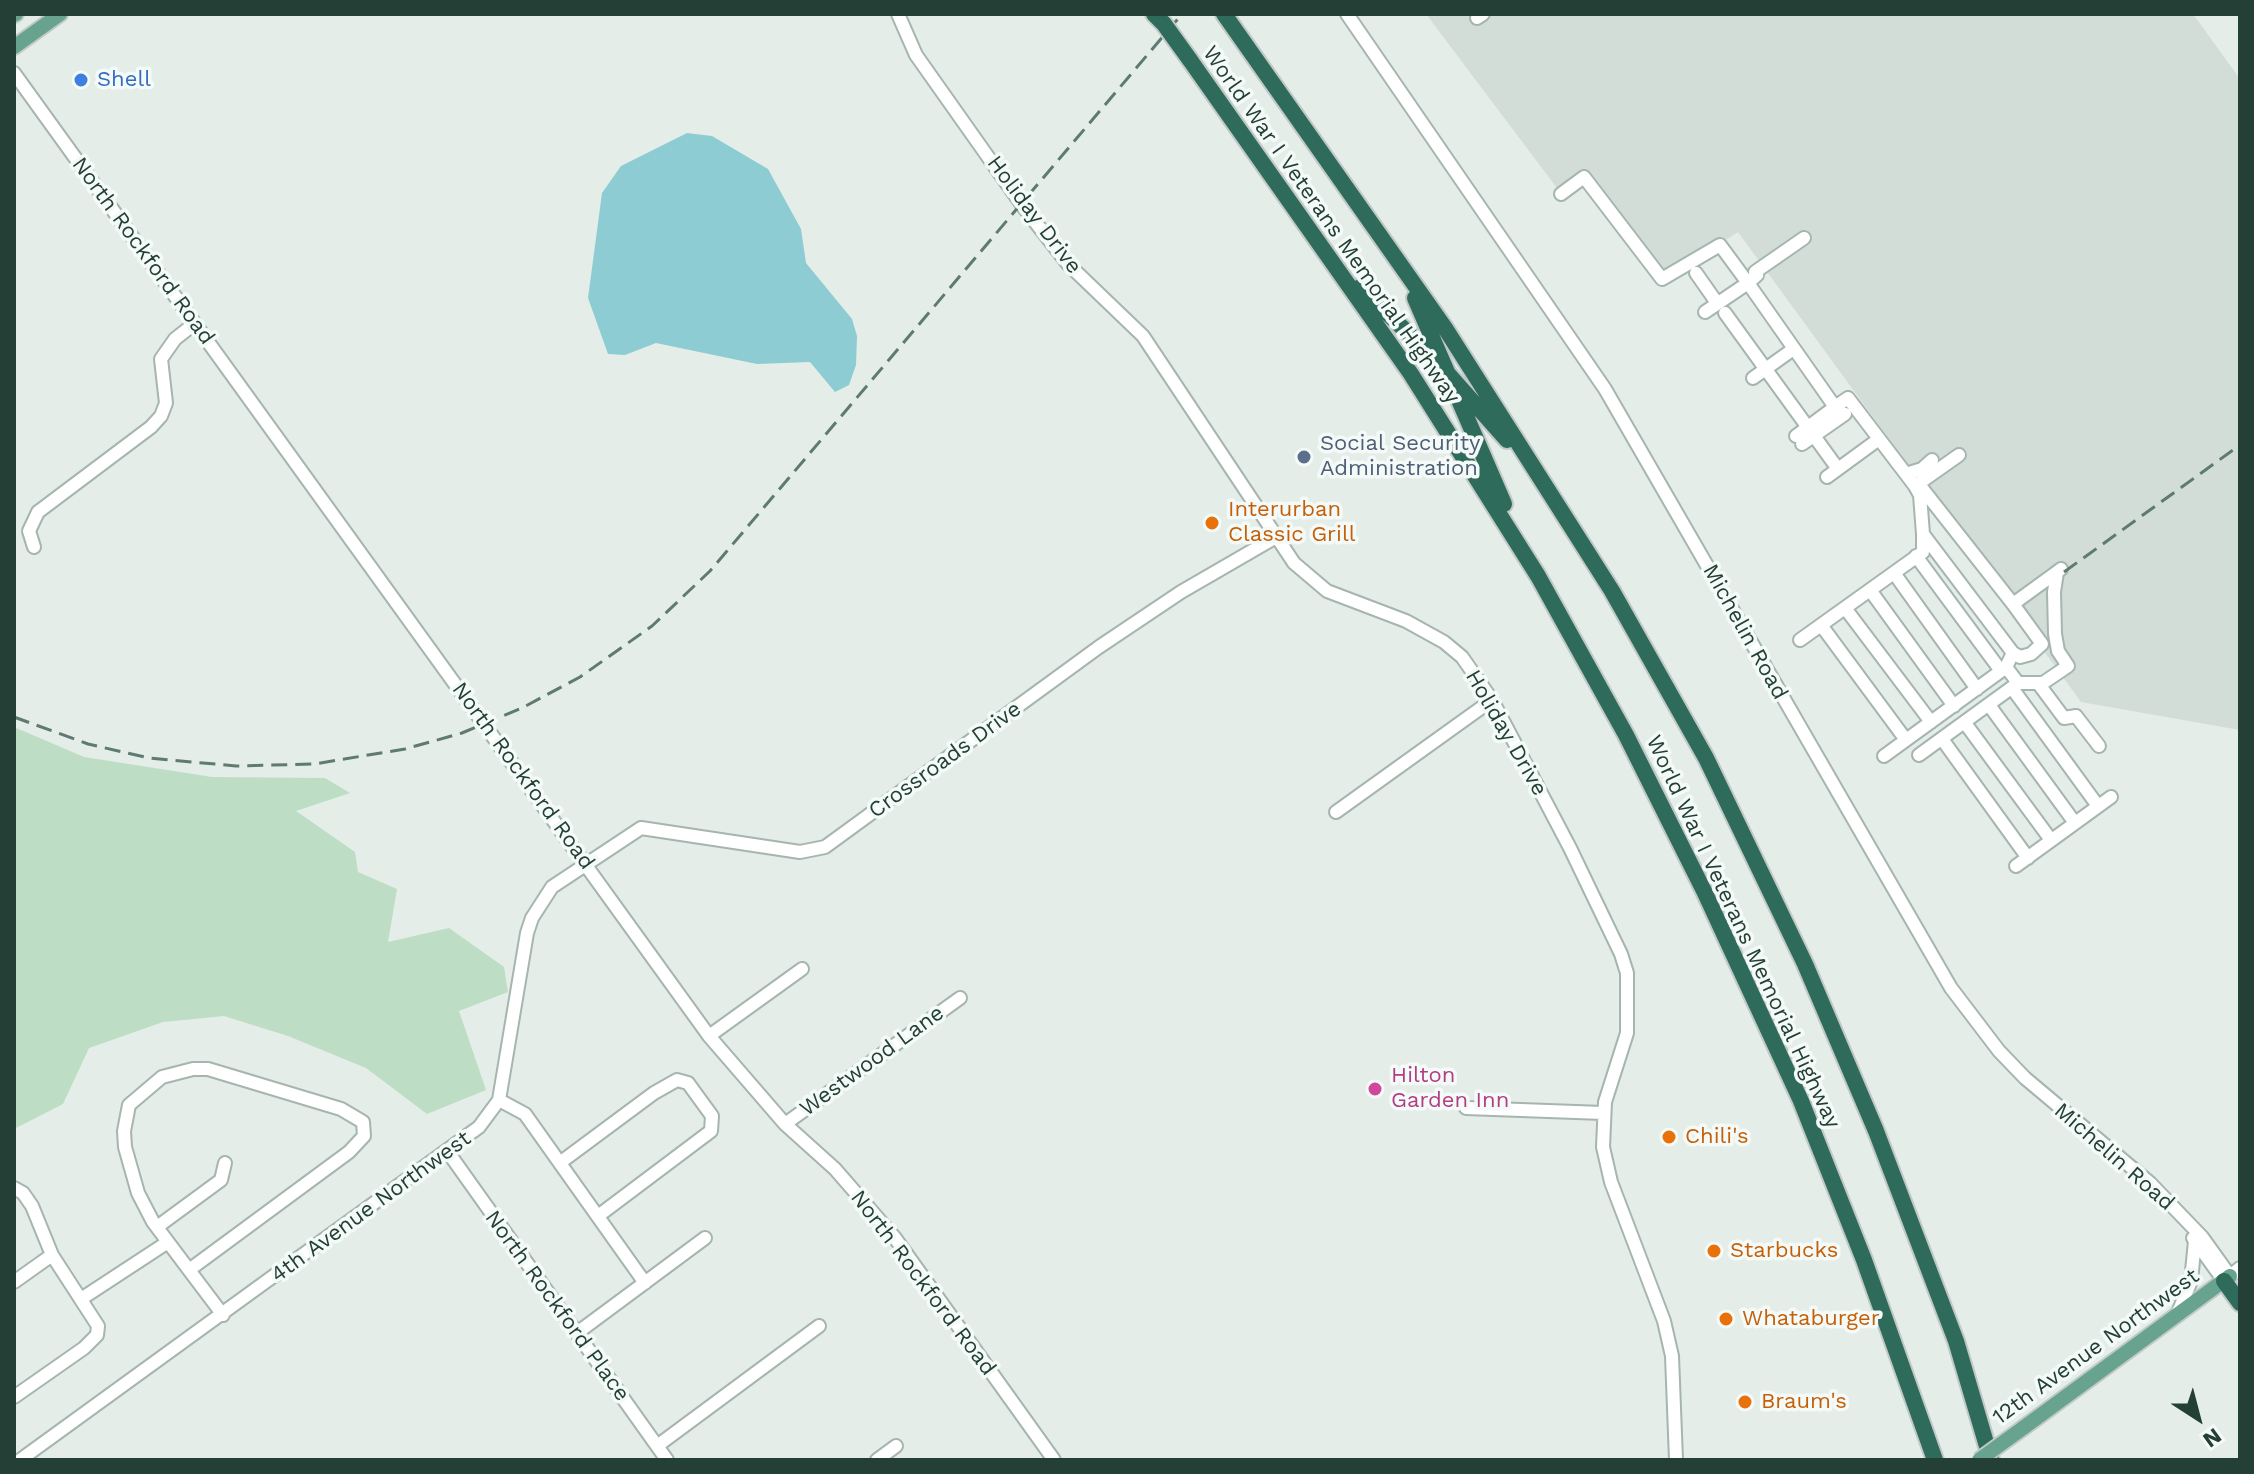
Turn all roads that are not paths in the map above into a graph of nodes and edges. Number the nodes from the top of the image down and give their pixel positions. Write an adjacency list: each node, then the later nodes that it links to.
1 (60, 14): 6 (main road)
2 (898, 14): 33 (street, Holiday Drive)
3 (1347, 14): 77 (street, Michelin Road)
4 (1227, 15): 10 (highway, World War I Veterans Memorial Highway)
5 (1158, 17): 11 (highway, World War I Veterans Memorial Highway, bridge)
6 (14, 47)
7 (14, 73): 16 (street, North Rockford Road)
8 (1561, 194): 13 (street)
9 (1804, 238): 13 (street)
10 (1393, 249): 19 (highway); 31 (highway, World War I Veterans Memorial Highway)
11 (1341, 269): 19 (highway); 37 (highway, World War I Veterans Memorial Highway)
12 (1696, 273): 14 (street)
13 (1748, 283): 14 (street); 17 (street)
14 (1721, 308): 15 (street); 18 (street)
15 (1705, 312)
16 (194, 324): 34 (street); 64 (street, North Rockford Road)
17 (1792, 350): 18 (street); 21 (street)
18 (1766, 369): 20 (street); 23 (street)
19 (1447, 373): 31 (highway); 37 (highway)
20 (1753, 378)
21 (1840, 411): 22 (street); 23 (street)
22 (1875, 420): 24 (street); 28 (street)
23 (1811, 432): 25 (street); 27 (street)
24 (1879, 439): 27 (street); 28 (street)
25 (1799, 440)
26 (1959, 455): 29 (street)
27 (1838, 469): 30 (street)
28 (1907, 473): 29 (street)
29 (1925, 474): 32 (street); 39 (street)
30 (1827, 477)
31 (1569, 525): 104 (highway, World War I Veterans Memorial Highway)
32 (1923, 534): 35 (street); 43 (street)
33 (1276, 537): 48 (street, Holiday Drive); 64 (street, Crossroads Drive)
34 (34, 547)
35 (1916, 556): 36 (street); 44 (street)
36 (1894, 573): 38 (street); 47 (street)
37 (1538, 576): 102 (highway, World War I Veterans Memorial Highway)
38 (1870, 590): 40 (street); 50 (street)
39 (2013, 604): 43 (street); 45 (street)
40 (1845, 608): 41 (street); 51 (street)
41 (1821, 625): 42 (street); 54 (street)
42 (1800, 640)
43 (2013, 653): 44 (street)
44 (2004, 669): 46 (street); 47 (street)
45 (2038, 683): 46 (street); 55 (street)
46 (2015, 685): 49 (street); 59 (street)
47 (1977, 689): 50 (street)
48 (1492, 700): 60 (street); 71 (street, Holiday Drive)
49 (1989, 705): 52 (street); 61 (street)
50 (1954, 706): 51 (street)
51 (1931, 722): 54 (street)
52 (1965, 723): 53 (street); 62 (street)
53 (1942, 739): 56 (street); 63 (street)
54 (1906, 740): 57 (street)
55 (2099, 746)
56 (1919, 755)
57 (1884, 756)
58 (2111, 797): 59 (street)
59 (2098, 806): 61 (street)
60 (1336, 812)
61 (2075, 823): 62 (street)
62 (2051, 840): 63 (street)
63 (2028, 858): 65 (street)
64 (587, 863): 68 (street, North Rockford Road); 69 (street, 4th Avenue Northwest)
65 (2016, 866)
66 (802, 969): 68 (street)
67 (960, 998): 72 (street, Westwood Lane)
68 (709, 1036): 72 (street, North Rockford Road)
69 (499, 1100): 73 (street, 4th Avenue Northwest); 74 (street)
70 (1466, 1108): 71 (street)
71 (1603, 1113): 101 (street, Holiday Drive)
72 (785, 1124): 100 (street, North Rockford Road)
73 (448, 1152): 90 (street, 4th Avenue Northwest); 93 (street, North Rockford Place)
74 (561, 1162): 78 (street); 78 (street)
75 (225, 1163): 79 (street)
76 (14, 1188): 83 (street)
77 (2179, 1215): 81 (street, Michelin Road); 85 (street, Michelin Road)
78 (598, 1216): 87 (street)
79 (157, 1227): 82 (street); 84 (street)
80 (705, 1238): 87 (street)
81 (2195, 1241): 85 (street, Michelin Road); 91 (street)
82 (168, 1242): 84 (street); 88 (street)
83 (52, 1255): 86 (street); 88 (street)
84 (189, 1270): 90 (street)
85 (2233, 1278): 89 (highway); 91 (main road, 12th Avenue Northwest)
86 (14, 1282)
87 (645, 1283): 93 (street)
88 (81, 1299): 94 (street)
89 (2240, 1303)
90 (223, 1315): 97 (street, 4th Avenue Northwest)
91 (2177, 1315): 103 (main road, 12th Avenue Northwest, bridge)
92 (819, 1326): 95 (street)
93 (577, 1333): 95 (street, North Rockford Place)
94 (14, 1397)
95 (657, 1446): 98 (street, North Rockford Place)
96 (896, 1446): 99 (street)
97 (20, 1460)
98 (667, 1460)
99 (877, 1460)
100 (1054, 1460)
101 (1676, 1460)
102 (1935, 1460)
103 (1979, 1460)
104 (1991, 1460)

